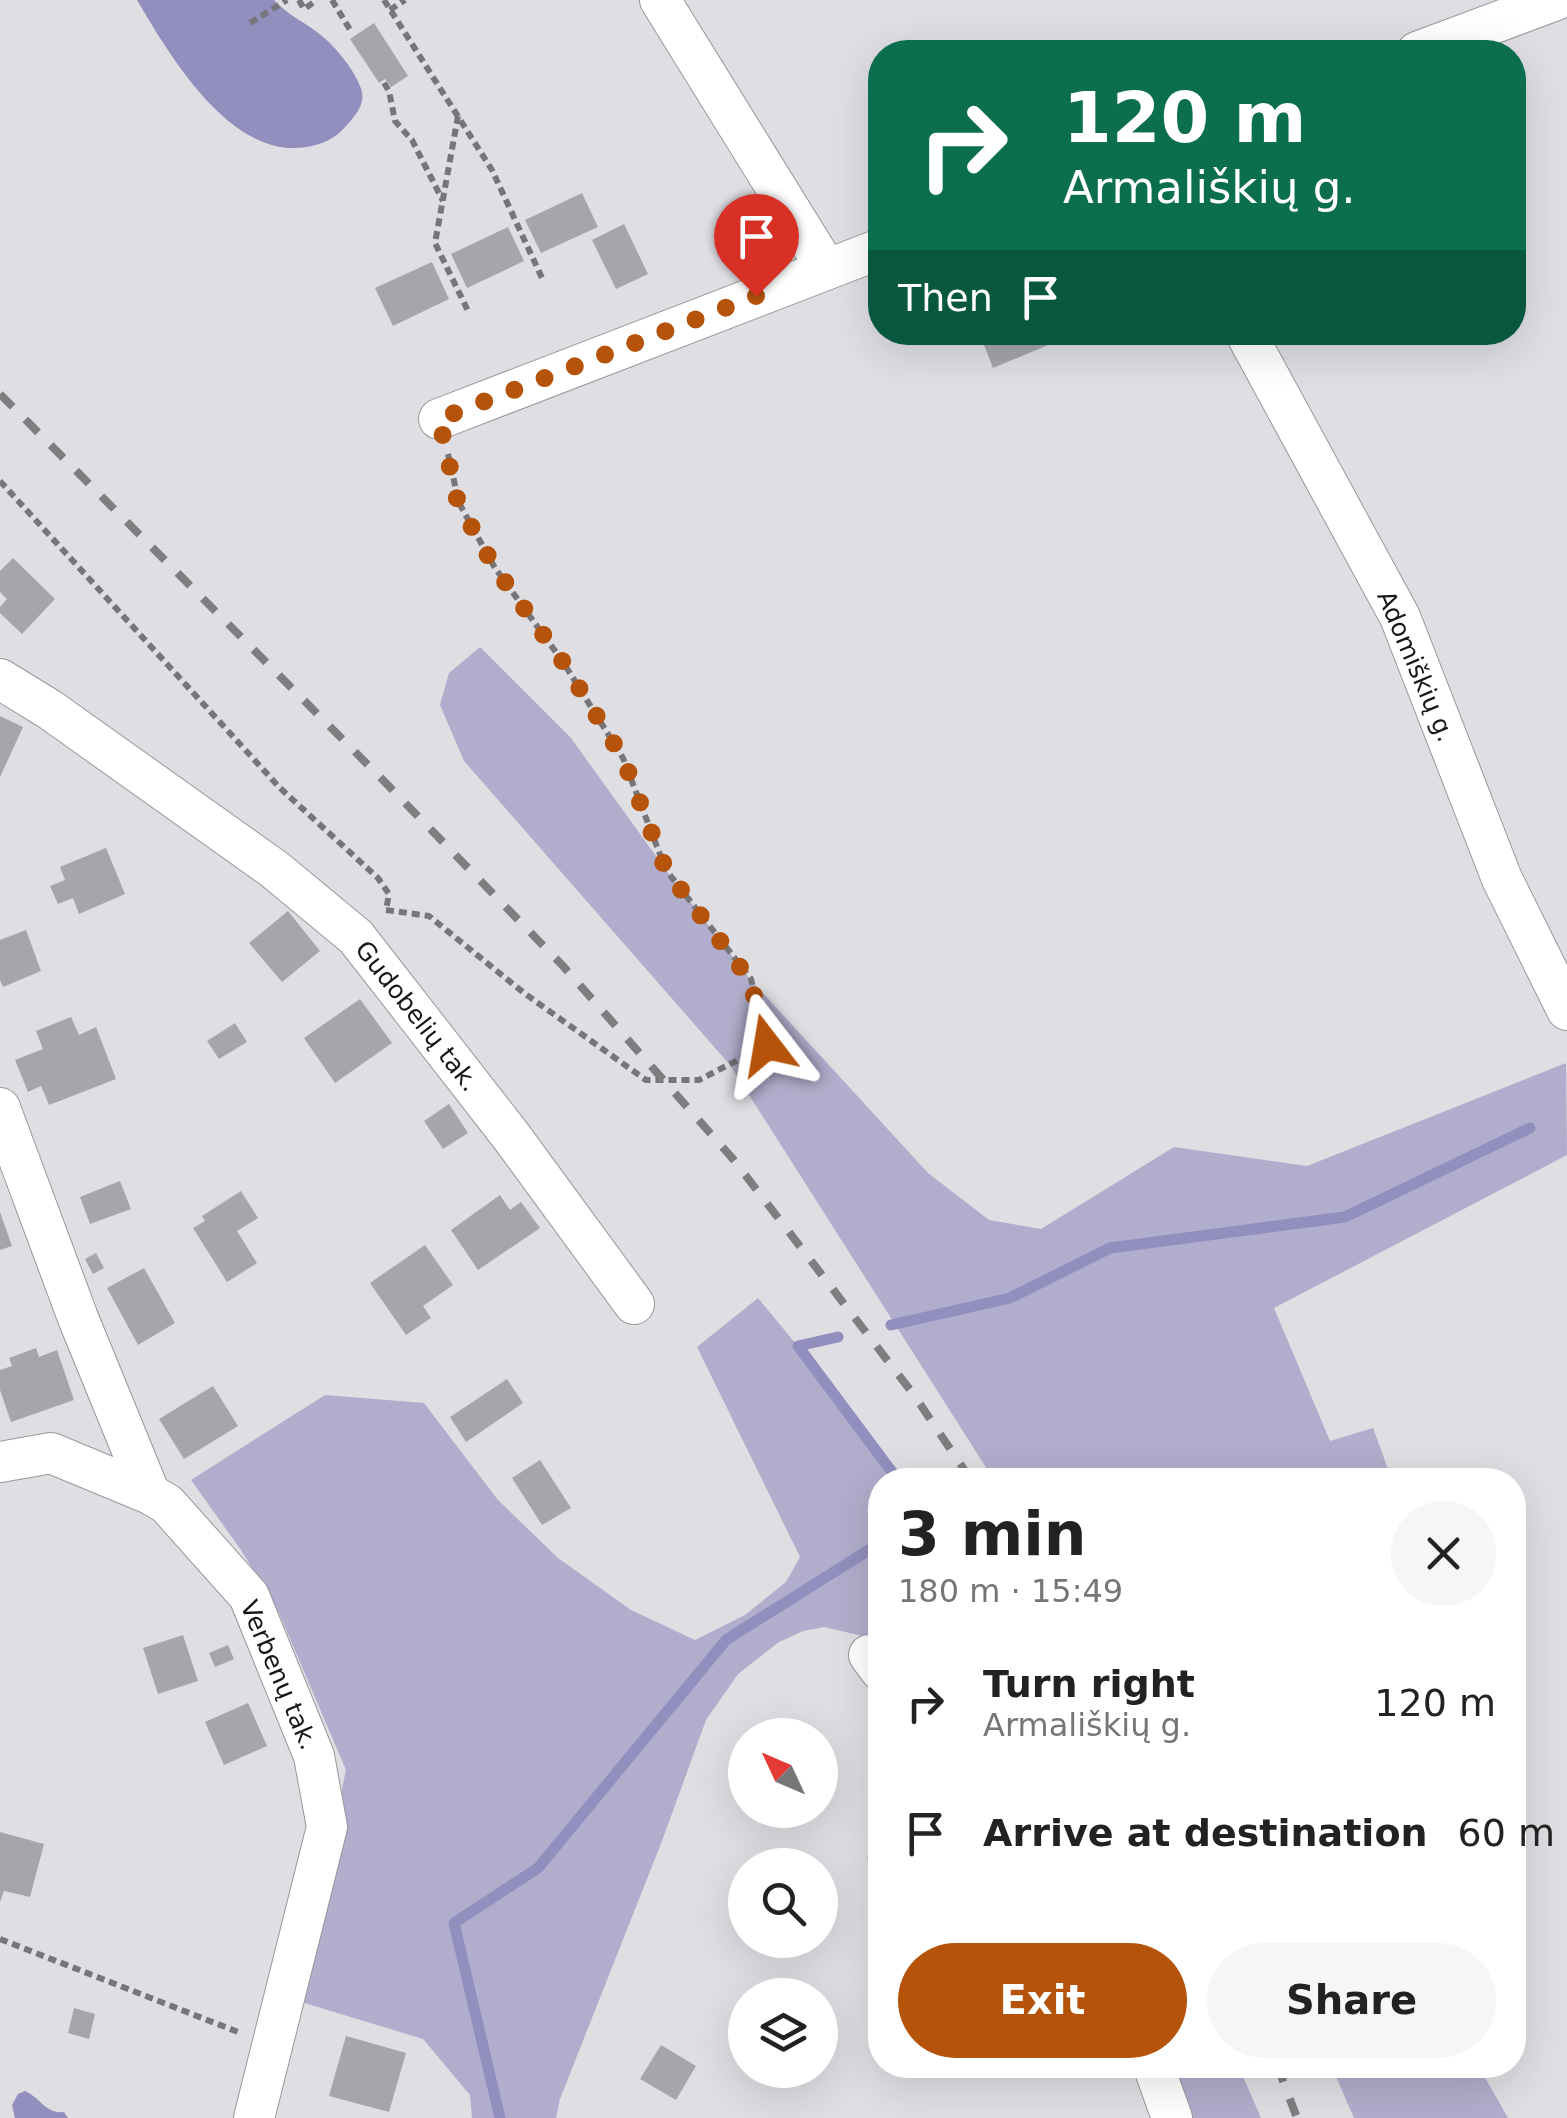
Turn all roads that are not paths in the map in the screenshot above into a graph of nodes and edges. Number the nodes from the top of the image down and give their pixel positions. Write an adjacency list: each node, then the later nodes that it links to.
1 (660, 0): 5 (street)
2 (1556, 0): 3 (street)
3 (1449, 40)
4 (868, 253): 5 (street)
5 (826, 268): 7 (street)
6 (1252, 345): 9 (street, Adomiškių g.)
7 (439, 419)
8 (0, 678): 11 (street, Gudobelių tak.)
9 (1567, 1010)
10 (0, 1108): 13 (street, Verbenų tak.)
11 (634, 1304)
12 (0, 1462): 13 (street)
13 (150, 1494): 15 (street, Verbenų tak.)
14 (1158, 2078): 16 (street)
15 (254, 2118)
16 (1172, 2118)

